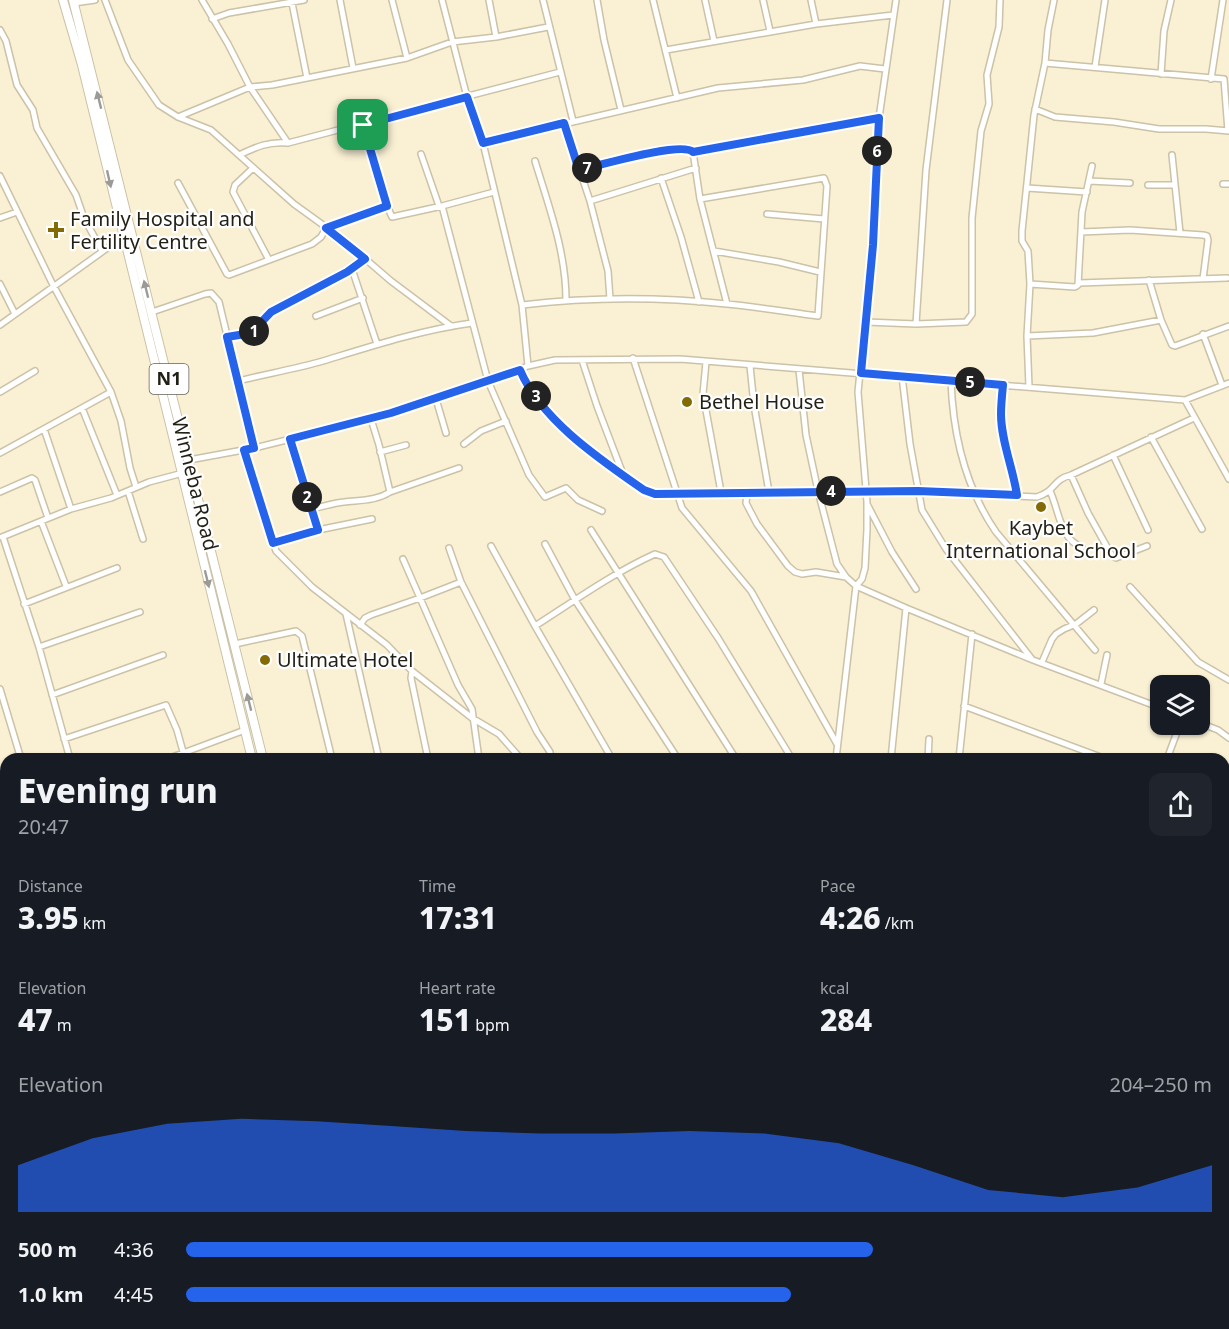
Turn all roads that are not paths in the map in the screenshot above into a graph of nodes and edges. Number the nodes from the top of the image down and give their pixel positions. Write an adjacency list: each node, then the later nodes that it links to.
1 (63, 0): 88 (highway, Winneba Road / N1, one-way to 88)
2 (95, 0): 23 (street)
3 (105, 0): 50 (street)
4 (202, 0): 26 (street)
5 (304, 0): 24 (street)
6 (340, 0): 38 (street)
7 (392, 0): 35 (street)
8 (442, 0): 33 (street)
9 (489, 0): 31 (street)
10 (543, 0): 28 (street)
11 (597, 0): 48 (street)
12 (653, 0): 34 (street)
13 (705, 0): 32 (street)
14 (763, 0): 30 (street)
15 (811, 0): 27 (street)
16 (896, 0): 25 (street)
17 (947, 0): 114 (street)
18 (1000, 0): 114 (street)
19 (1054, 0): 36 (street)
20 (1105, 0): 37 (street)
21 (1171, 0): 41 (street)
22 (1223, 0): 43 (street)
23 (74, 2): 108 (highway, Winneba Road / N1, one-way to 23)
24 (292, 3): 26 (street); 42 (street)
25 (893, 15): 27 (street); 39 (street)
26 (212, 19): 45 (street)
27 (816, 24): 30 (street)
28 (548, 27): 31 (street); 40 (street)
29 (0, 30): 89 (street)
30 (770, 31): 32 (street)
31 (496, 37): 33 (street)
32 (714, 41): 34 (street)
33 (452, 42): 35 (street); 46 (street)
34 (666, 50): 47 (street)
35 (407, 58): 38 (street)
36 (1045, 63): 37 (street); 49 (street)
37 (1095, 67): 41 (street)
38 (353, 68): 42 (street)
39 (885, 69): 47 (street); 51 (street)
40 (560, 72): 46 (street); 52 (street)
41 (1161, 74): 43 (street)
42 (307, 78): 45 (street)
43 (1212, 79): 44 (street)
44 (1226, 79): 55 (street)
45 (250, 87): 50 (street); 56 (street)
46 (467, 97): 54 (street); 57 (street)
47 (678, 99): 48 (street)
48 (621, 110): 52 (street)
49 (1035, 110): 55 (street); 74 (street)
50 (178, 117): 60 (street)
51 (879, 118): 58 (street); 112 (street)
52 (573, 120): 53 (street)
53 (564, 123): 57 (street); 66 (street)
54 (363, 125): 56 (street); 79 (street)
55 (1229, 131)
56 (288, 143): 60 (street)
57 (483, 143): 75 (street)
58 (693, 152): 64 (street); 66 (street)
59 (421, 154): 80 (street)
60 (239, 155): 65 (street)
61 (1172, 155): 73 (street)
62 (536, 161): 104 (street)
63 (1092, 166): 69 (street)
64 (696, 168): 68 (street); 77 (street)
65 (252, 169): 85 (street); 92 (street)
66 (579, 170): 78 (street)
67 (0, 176): 81 (street)
68 (661, 177): 78 (street); 105 (street)
69 (1089, 181): 71 (street); 76 (street)
70 (178, 183): 92 (street)
71 (1130, 183)
72 (1148, 185): 73 (street)
73 (1174, 185): 87 (street)
74 (1027, 188): 76 (street); 100 (street)
75 (494, 192): 80 (street); 107 (street)
76 (1087, 192): 86 (street)
77 (700, 199): 84 (street); 90 (street)
78 (590, 201): 103 (street)
79 (387, 206): 80 (street); 85 (street)
80 (441, 206): 113 (street)
81 (17, 212): 83 (street); 101 (street)
82 (767, 214): 84 (street)
83 (0, 218)
84 (824, 219): 94 (street)
85 (326, 228): 91 (street); 92 (street)
86 (1082, 232): 87 (street); 98 (street)
87 (1180, 233): 96 (street)
88 (124, 236): 89 (street); 159 (highway, Winneba Road / N1)
89 (102, 251): 101 (street)
90 (714, 251): 94 (street); 106 (street)
91 (365, 259): 93 (street); 116 (street)
92 (269, 260)
93 (352, 269): 102 (street); 120 (street)
94 (820, 272): 106 (street)
95 (1227, 278): 96 (street)
96 (1203, 279): 97 (street)
97 (1149, 280): 98 (street); 111 (street)
98 (1079, 283): 100 (street)
99 (0, 284): 109 (street)
100 (1030, 284): 119 (street)
101 (53, 285): 109 (street); 139 (street)
102 (363, 298): 110 (street); 121 (street)
103 (610, 299): 104 (street); 105 (street)
104 (566, 300): 107 (street)
105 (699, 302): 106 (street)
106 (727, 304)
107 (522, 305): 125 (street)
108 (152, 312): 120 (street); 157 (highway, Winneba Road / N1)
109 (15, 314): 115 (street)
110 (316, 316)
111 (1161, 320): 118 (street); 119 (street)
112 (866, 322): 114 (street); 130 (street)
113 (472, 323): 116 (street); 133 (street)
114 (916, 324)
115 (0, 325)
116 (452, 326): 121 (street)
117 (1229, 326): 118 (street)
118 (1203, 334): 135 (street)
119 (1027, 336): 137 (street)
120 (227, 337): 132 (street)
121 (377, 344): 132 (street)
122 (633, 358): 123 (street); 124 (street); 174 (street)
123 (582, 360): 125 (street); 161 (street)
124 (706, 362): 126 (street); 171 (street)
125 (528, 366): 127 (street)
126 (750, 366): 128 (street); 172 (street)
127 (520, 370): 133 (street); 161 (street)
128 (799, 370): 130 (street); 165 (street)
129 (35, 371): 138 (street)
130 (861, 373): 131 (street); 166 (street)
131 (902, 376): 134 (street); 167 (street)
132 (238, 381): 152 (street)
133 (488, 381): 140 (street); 145 (street)
134 (951, 381): 136 (street); 175 (street)
135 (1226, 384): 141 (street)
136 (1003, 385): 137 (street); 177 (street)
137 (1029, 387): 141 (street)
138 (0, 392)
139 (111, 392): 142 (street); 163 (street)
140 (436, 399): 144 (street); 147 (street)
141 (1185, 400): 143 (street)
142 (82, 408): 146 (street); 176 (street)
143 (1194, 418): 148 (street); 162 (street)
144 (370, 419): 149 (street); 154 (street)
145 (506, 421): 150 (street); 181 (street)
146 (44, 429): 155 (street); 179 (street)
147 (446, 433)
148 (1151, 437): 156 (street); 187 (street)
149 (290, 439): 152 (street); 180 (street)
150 (464, 444)
151 (406, 445): 154 (street)
152 (254, 448): 153 (street)
153 (244, 450): 157 (street); 193 (street)
154 (380, 452): 170 (street)
155 (0, 453)
156 (1113, 455): 160 (street); 190 (street)
157 (189, 460): 184 (highway, Winneba Road / N1)
158 (459, 468): 170 (street)
159 (183, 473): 163 (street); 186 (highway, Winneba Road / N1)
160 (1071, 475): 168 (street); 196 (street)
161 (624, 477): 174 (street)
162 (1229, 479)
163 (136, 487): 164 (street)
164 (129, 491): 176 (street); 192 (street)
165 (818, 491): 166 (street); 172 (street); 202 (street)
166 (865, 491): 167 (street); 178 (street)
167 (918, 491): 175 (street); 226 (street)
168 (1050, 491): 177 (street); 197 (street)
169 (0, 492): 182 (street)
170 (390, 492): 180 (street)
171 (721, 492): 173 (street); 174 (street)
172 (769, 492): 173 (street)
173 (747, 493): 202 (street)
174 (677, 494): 242 (street)
175 (974, 494): 177 (street); 216 (street)
176 (117, 495): 179 (street)
177 (1017, 495)
178 (867, 502): 205 (street); 207 (street)
179 (71, 509): 182 (street)
180 (311, 509): 188 (street)
181 (602, 511)
182 (48, 518): 185 (street)
183 (372, 519): 188 (street)
184 (204, 520): 186 (highway); 219 (highway, Winneba Road / N1)
185 (41, 521): 191 (street); 204 (street)
186 (193, 523): 221 (highway, Winneba Road / N1, one-way to 221)
187 (1202, 529)
188 (318, 530): 193 (street)
189 (591, 530): 201 (street)
190 (1148, 530)
191 (2, 537): 210 (street)
192 (143, 539)
193 (273, 543): 214 (street)
194 (544, 544): 209 (street)
195 (491, 546): 217 (street)
196 (1147, 546)
197 (1082, 547)
198 (449, 548): 203 (street)
199 (404, 559): 208 (street)
200 (117, 568): 204 (street)
201 (618, 574): 209 (street); 257 (street); 258 (street)
202 (846, 577): 205 (street)
203 (461, 582): 208 (street); 254 (street)
204 (66, 586): 210 (street)
205 (856, 586): 211 (street); 242 (street)
206 (1130, 587): 229 (street)
207 (916, 589)
208 (420, 598): 215 (street); 235 (street)
209 (575, 600): 217 (street); 256 (street)
210 (24, 604): 220 (street)
211 (906, 608): 218 (street); 260 (street)
212 (1094, 610): 216 (street)
213 (140, 612): 220 (street)
214 (346, 614): 215 (street); 250 (street)
215 (360, 625): 228 (street)
216 (1074, 625): 222 (street); 227 (street)
217 (535, 626): 255 (street)
218 (972, 634): 226 (street); 234 (street)
219 (234, 644): 224 (highway, Winneba Road / N1); 249 (street)
220 (39, 647): 232 (street)
221 (224, 647): 224 (highway); 237 (highway, Winneba Road / N1)
222 (1095, 650)
223 (163, 655): 232 (street)
224 (237, 655): 248 (highway, Winneba Road / N1, one-way to 224)
225 (1107, 655): 230 (street)
226 (1033, 660): 227 (street)
227 (1042, 662): 230 (street)
228 (412, 670): 235 (street); 251 (street)
229 (1229, 680)
230 (1101, 684): 233 (street)
231 (0, 689): 243 (street)
232 (52, 695): 240 (street)
233 (1150, 704)
234 (964, 706): 262 (street); 263 (street)
235 (472, 718): 252 (street); 253 (street)
236 (1210, 727): 239 (street)
237 (245, 730): 246 (street); 247 (highway, Winneba Road / N1)
238 (1176, 735): 264 (street)
239 (1229, 738)
240 (64, 739): 244 (street); 245 (street)
241 (929, 739): 261 (street)
242 (837, 745): 259 (street)
243 (19, 753)
244 (68, 753)
245 (183, 753)
246 (191, 753)
247 (251, 753)
248 (262, 753)
249 (331, 753)
250 (378, 753)
251 (428, 753)
252 (478, 753)
253 (516, 753)
254 (550, 753)
255 (609, 753)
256 (674, 753)
257 (732, 753)
258 (788, 753)
259 (836, 753)
260 (892, 753)
261 (928, 753)
262 (960, 753)
263 (1090, 753)
264 (1169, 753)

